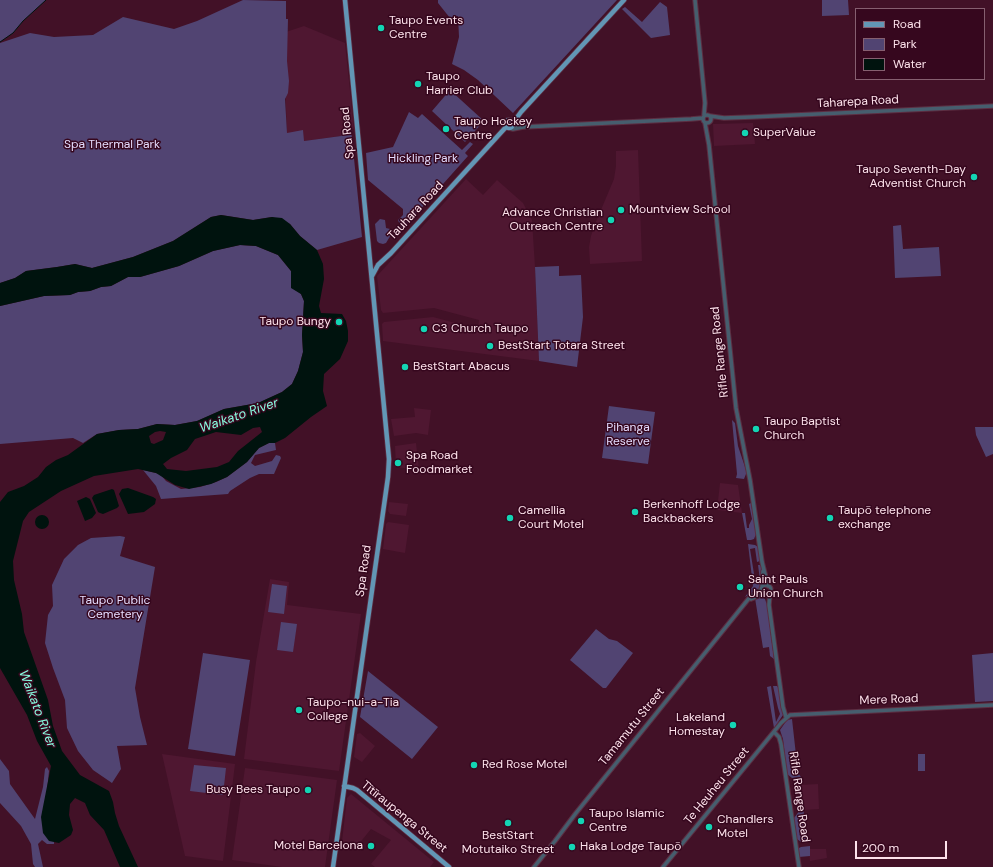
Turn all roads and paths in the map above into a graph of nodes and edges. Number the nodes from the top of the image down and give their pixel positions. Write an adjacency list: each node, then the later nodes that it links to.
1 (345, 0): 9 (main road, Spa Road)
2 (624, 0): 6 (main road)
3 (694, 0): 5 (street, Rifle Range Road)
4 (993, 106): 5 (street, Taharepa Road)
5 (707, 119): 7 (street, Taharepa Road); 12 (street, Rifle Range Road)
6 (512, 123): 7 (street, Taharepa Road); 8 (main road, Tauhara Road)
7 (523, 127): 8 (street, Taharepa Road)
8 (508, 128): 10 (main road, Tauhara Road)
9 (369, 253): 10 (main road); 11 (main road, Spa Road)
10 (378, 265): 11 (main road)
11 (372, 276): 22 (main road, Spa Road)
12 (763, 566): 13 (street, Rifle Range Road); 14 (street, Rifle Range Road)
13 (768, 586): 14 (street); 15 (street, Rifle Range Road)
14 (762, 589): 16 (street, Rifle Range Road); 17 (street, Tamamutu Street)
15 (770, 593): 16 (street); 18 (street, Rifle Range Road)
16 (764, 594): 17 (street, Tamamutu Street); 18 (street, Rifle Range Road)
17 (748, 601): 25 (street, Tamamutu Street)
18 (769, 605): 20 (street, Rifle Range Road)
19 (993, 705): 20 (street, Mere Road)
20 (786, 717): 21 (street, Te Heuheu Street)
21 (774, 732): 26 (street, Te Heuheu Street); 27 (street, Rifle Range Road)
22 (344, 786): 23 (main road, Spa Road); 24 (main road, Tītīraupenga Street)
23 (333, 867)
24 (449, 867)
25 (534, 867)
26 (663, 867)
27 (798, 867)

